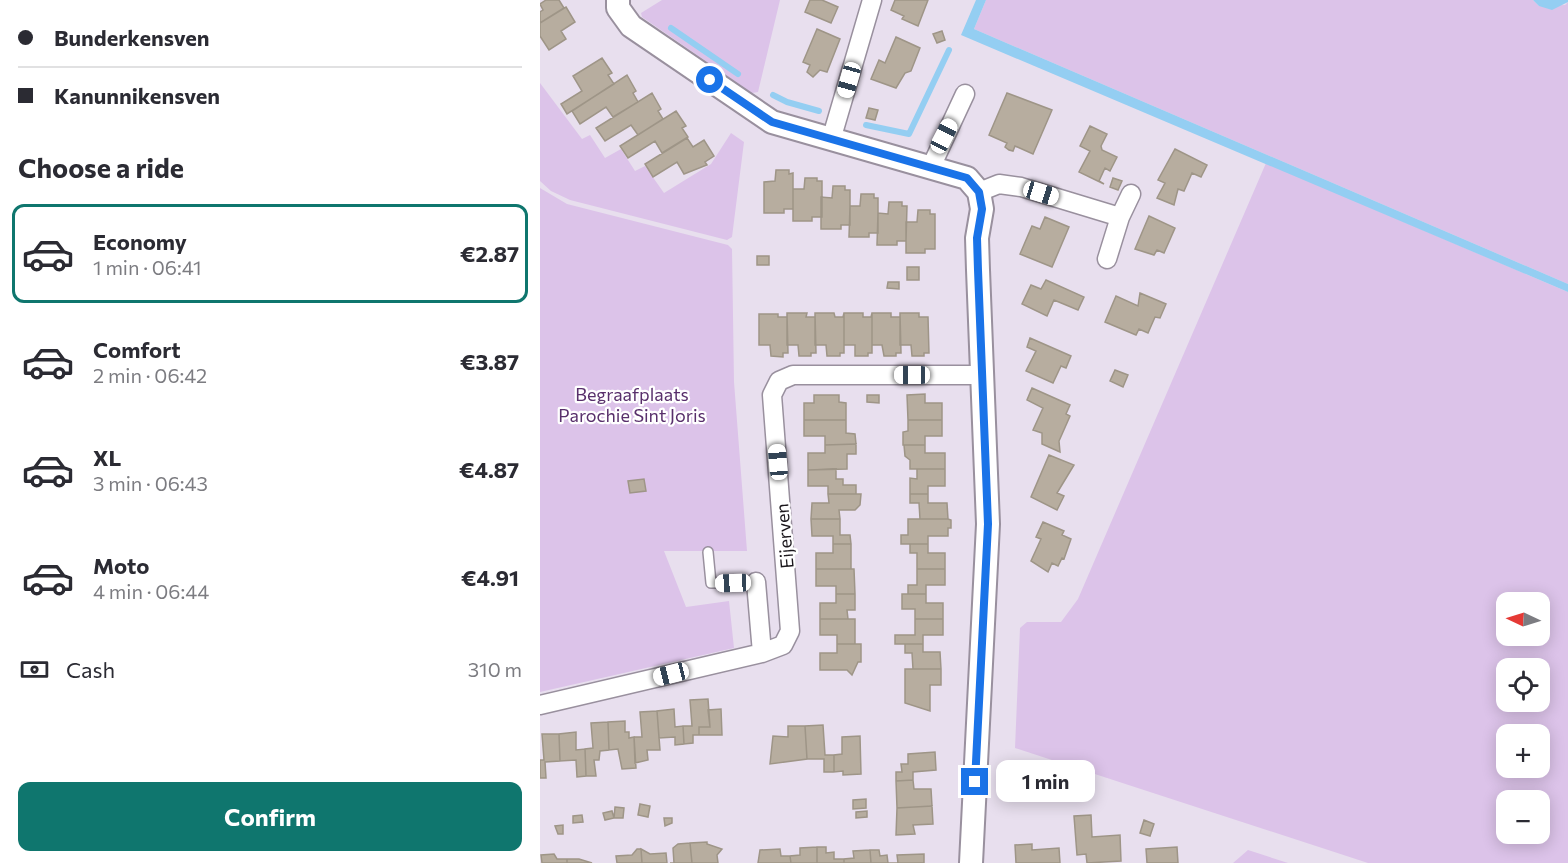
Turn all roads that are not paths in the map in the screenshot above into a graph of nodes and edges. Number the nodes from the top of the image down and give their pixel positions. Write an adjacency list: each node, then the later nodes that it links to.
1 (618, 0): 4 (street)
2 (872, 0): 4 (street)
3 (965, 94): 5 (street)
4 (831, 140): 5 (street)
5 (931, 167): 6 (street)
6 (979, 192): 8 (street); 10 (street)
7 (1131, 194): 8 (street)
8 (1120, 216): 9 (street)
9 (1107, 259)
10 (983, 375): 13 (street, Eijerven); 15 (street)
11 (708, 552): 12 (lane)
12 (756, 582): 13 (street)
13 (762, 653): 14 (street, Eijerven)
14 (540, 705)
15 (971, 863)

